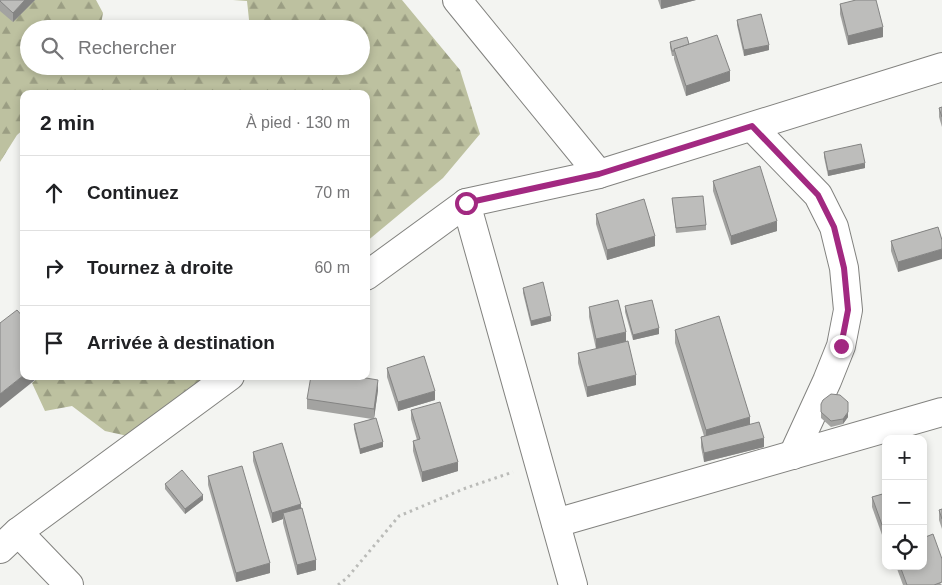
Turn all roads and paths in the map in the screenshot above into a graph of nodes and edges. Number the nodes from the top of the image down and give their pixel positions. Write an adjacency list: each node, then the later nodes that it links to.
1 (457, 0): 4 (street)
2 (942, 67): 3 (street)
3 (752, 126): 4 (street); 9 (street)
4 (599, 174): 5 (street)
5 (466, 203): 6 (street); 10 (street)
6 (370, 273)
7 (225, 380): 12 (street)
8 (942, 412): 9 (street)
9 (793, 455): 11 (street)
10 (539, 463): 11 (street); 14 (path)
11 (556, 523): 15 (street)
12 (9, 540): 13 (street)
13 (69, 585)
14 (338, 585)
15 (573, 585)

